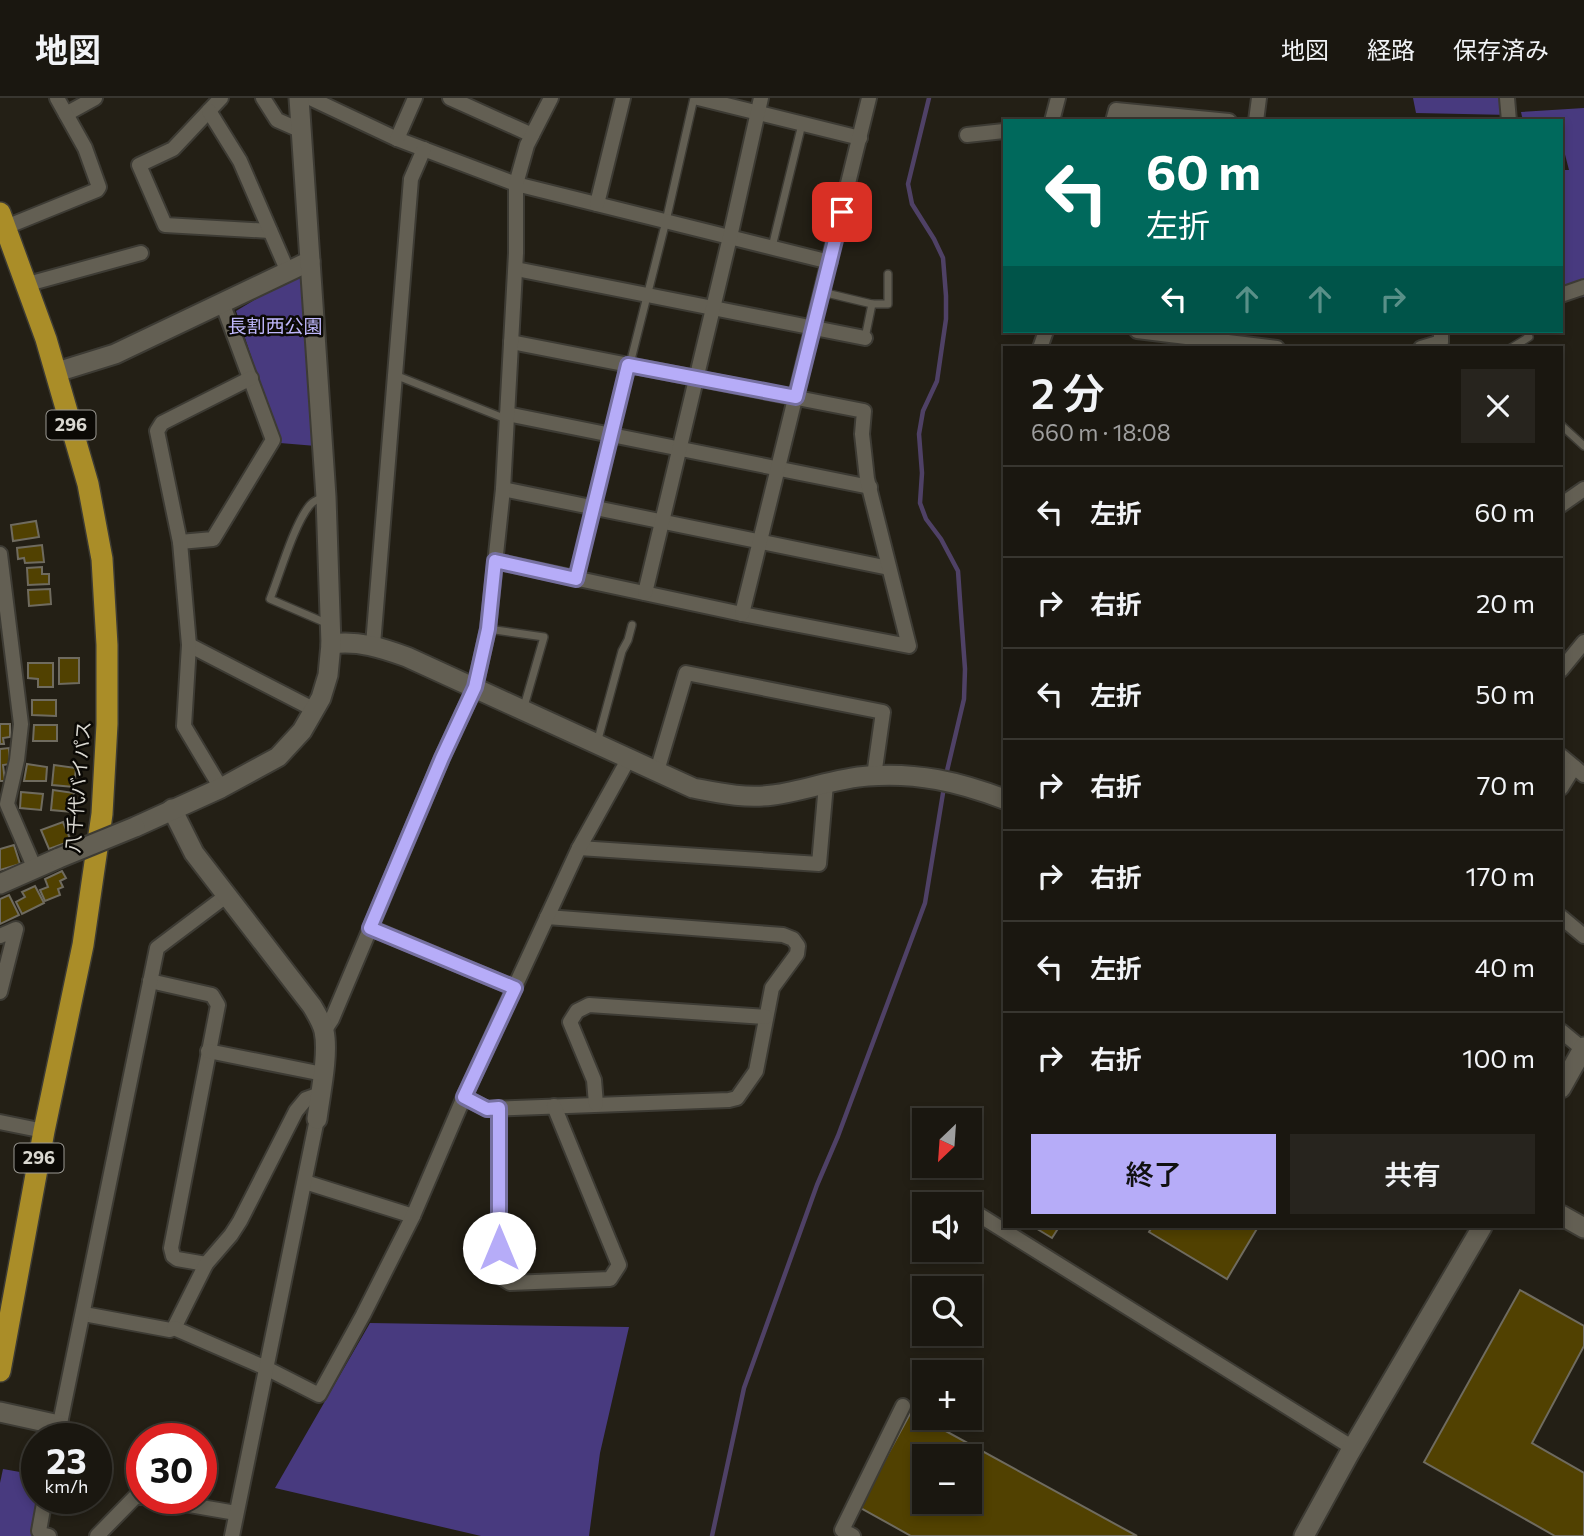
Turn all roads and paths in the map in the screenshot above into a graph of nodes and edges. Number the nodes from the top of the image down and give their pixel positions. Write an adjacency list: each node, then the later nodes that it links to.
1 (57, 98): 19 (street)
2 (95, 98): 19 (street)
3 (221, 98): 17 (street)
4 (263, 98): 26 (street)
5 (299, 98): 26 (street)
6 (310, 98): 31 (street)
7 (415, 98): 31 (street)
8 (450, 98): 28 (street)
9 (551, 98): 28 (street)
10 (623, 98): 34 (street)
11 (696, 98): 18 (street); 36 (lane)
12 (761, 98): 18 (street)
13 (869, 98): 30 (street)
14 (1058, 98): 20 (street)
15 (1259, 98): 23 (street)
16 (1507, 98): 24 (street)
17 (209, 111): 37 (street); 37 (street)
18 (758, 113): 25 (street); 38 (street)
19 (66, 114): 35 (street)
20 (1053, 119)
21 (1114, 119): 22 (street)
22 (1199, 119)
23 (1256, 119)
24 (1509, 119)
25 (802, 124): 30 (street); 39 (lane)
26 (302, 131): 41 (street)
27 (1003, 131): 29 (street)
28 (532, 135): 33 (street)
29 (967, 135)
30 (860, 138): 42 (street)
31 (397, 139): 32 (street)
32 (424, 149): 33 (street); 66 (street)
33 (516, 184): 34 (street); 43 (street)
34 (597, 204): 36 (street)
35 (3, 220): 46 (highway, 八千代バイパス / 296)
36 (666, 221): 38 (street); 50 (lane)
37 (270, 231): 44 (street)
38 (730, 237): 39 (street); 53 (street)
39 (772, 248): 42 (street)
40 (141, 253): 46 (street)
41 (310, 261): 44 (street); 79 (street)
42 (830, 262): 48 (street)
43 (516, 269): 50 (street); 60 (street)
44 (288, 272): 52 (street)
45 (888, 274): 51 (lane)
46 (27, 284): 65 (highway, 八千代バイパス / 296)
47 (1584, 287): 49 (street)
48 (822, 292): 51 (lane); 54 (street)
49 (1563, 294)
50 (647, 295): 53 (street); 64 (lane)
51 (872, 304): 59 (lane)
52 (223, 305): 65 (street); 67 (street)
53 (713, 308): 54 (street); 68 (street)
54 (814, 328): 59 (street); 69 (street)
55 (1176, 333): 58 (street)
56 (1441, 333): 62 (street)
57 (1527, 333): 63 (lane)
58 (1195, 334): 61 (street)
59 (865, 338)
60 (511, 342): 64 (street); 70 (street)
61 (1265, 346)
62 (1428, 346)
63 (1514, 346)
64 (628, 365): 68 (street); 72 (lane)
65 (57, 372): 138 (highway, 八千代バイパス / 296)
66 (395, 376): 70 (lane); 96 (street)
67 (251, 377): 84 (street); 84 (street)
68 (696, 379): 69 (street); 74 (street)
69 (796, 397): 75 (street); 76 (street)
70 (507, 417): 72 (street); 77 (street)
71 (1563, 427): 73 (lane)
72 (611, 436): 74 (street); 81 (lane)
73 (1584, 446)
74 (680, 450): 75 (street); 82 (street)
75 (778, 470): 76 (street); 83 (street)
76 (870, 487): 87 (street)
77 (502, 489): 81 (street); 85 (street)
78 (1584, 489): 80 (street)
79 (326, 497): 93 (street); 93 (lane)
80 (1563, 504)
81 (594, 506): 82 (street); 88 (lane)
82 (663, 521): 83 (street); 89 (street)
83 (760, 541): 87 (street); 90 (street)
84 (180, 542): 95 (street)
85 (495, 561): 88 (street); 92 (street)
86 (1, 562): 113 (street)
87 (889, 568): 90 (street)
88 (576, 579): 89 (street)
89 (645, 593): 90 (street)
90 (742, 614)
91 (632, 625): 101 (lane)
92 (488, 629): 98 (street); 100 (lane)
93 (330, 634): 96 (street); 99 (street)
94 (1584, 642): 97 (street)
95 (188, 645): 99 (street); 109 (street)
96 (373, 645): 98 (street)
97 (1563, 668)
98 (475, 687): 100 (street); 118 (street)
99 (315, 710): 109 (street)
100 (523, 711): 101 (street)
101 (597, 744): 102 (street)
102 (629, 758): 105 (street); 112 (street)
103 (1563, 758): 104 (street)
104 (1579, 771): 108 (street)
105 (657, 772): 106 (street); 107 (street)
106 (874, 776): 107 (street); 110 (street)
107 (826, 784): 112 (street)
108 (1563, 786)
109 (220, 788): 111 (street)
110 (1003, 799)
111 (172, 808): 113 (street, bridge); 115 (street)
112 (579, 848): 116 (street)
113 (35, 869): 114 (street)
114 (0, 884)
115 (226, 896): 121 (street); 125 (street)
116 (547, 917): 122 (street); 124 (street)
117 (1563, 919): 120 (street)
118 (370, 928): 122 (street); 125 (street)
119 (0, 936): 123 (street)
120 (1584, 936)
121 (150, 981): 128 (street); 146 (street)
122 (515, 988): 132 (street)
123 (0, 992)
124 (766, 1017): 133 (street); 133 (street)
125 (324, 1031): 129 (street)
126 (1563, 1032): 127 (street)
127 (1584, 1048): 130 (street)
128 (208, 1051): 129 (street); 145 (street)
129 (323, 1074): 131 (street)
130 (1563, 1085)
131 (320, 1094): 136 (street); 145 (street)
132 (464, 1097): 135 (street); 141 (street)
133 (596, 1104): 134 (street)
134 (554, 1106): 135 (street); 135 (street)
135 (499, 1108)
136 (317, 1119): 139 (street)
137 (0, 1122): 138 (street)
138 (44, 1131): 149 (highway, 八千代バイパス / 296)
139 (305, 1182): 141 (street); 148 (street)
140 (1563, 1215): 144 (street)
141 (413, 1216): 148 (street)
142 (982, 1217): 154 (street)
143 (1481, 1228): 154 (street)
144 (1584, 1228)
145 (206, 1264): 147 (street)
146 (84, 1314): 147 (street); 153 (street)
147 (174, 1328): 148 (street)
148 (265, 1368): 157 (street)
149 (0, 1371)
150 (903, 1406): 162 (street)
151 (0, 1412): 152 (street)
152 (32, 1423)
153 (60, 1423)
154 (1353, 1448): 163 (street)
155 (126, 1506): 160 (street)
156 (217, 1510): 157 (street)
157 (236, 1513): 161 (street)
158 (42, 1514): 159 (street)
159 (49, 1536)
160 (97, 1536)
161 (232, 1536)
162 (853, 1536)
163 (1304, 1536)

